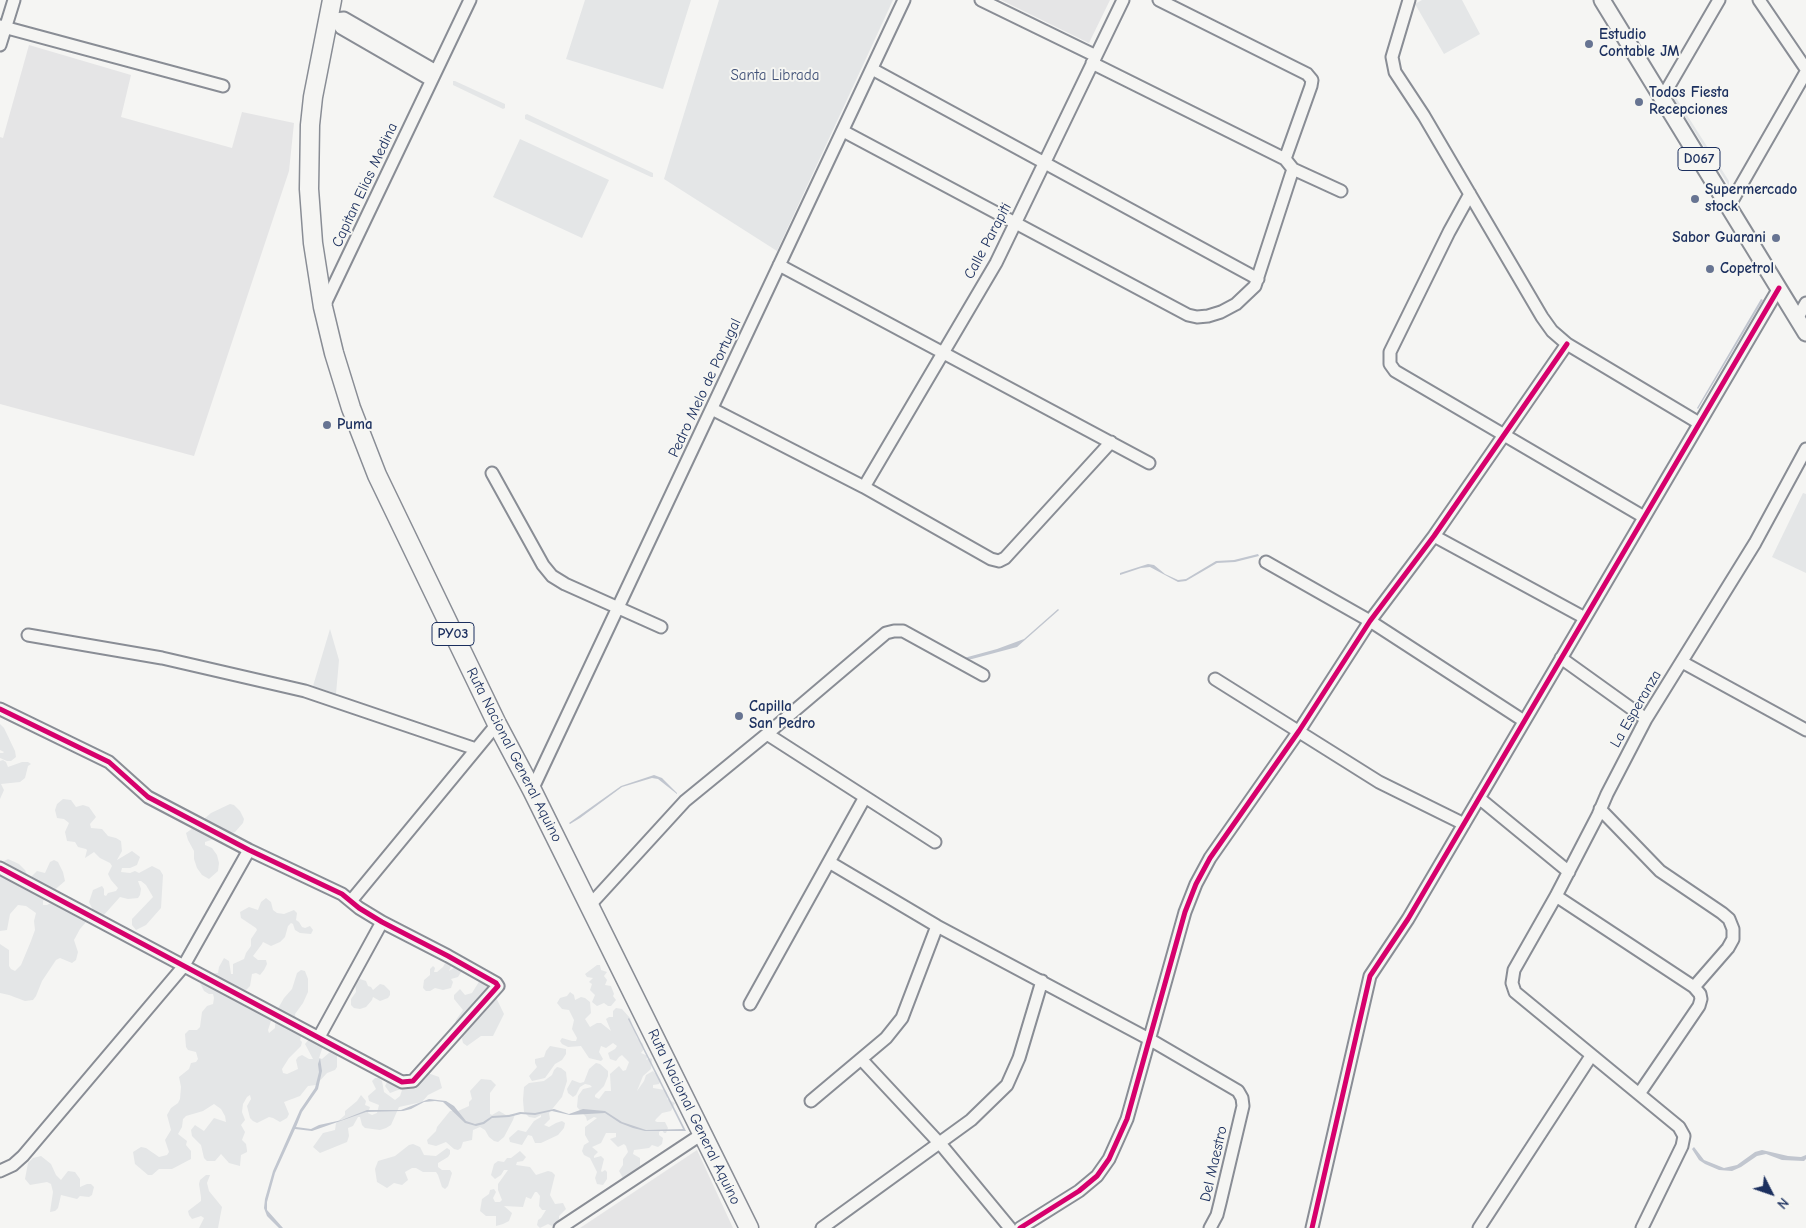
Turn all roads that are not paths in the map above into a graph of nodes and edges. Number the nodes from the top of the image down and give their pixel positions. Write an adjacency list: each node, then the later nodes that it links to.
1 (14, 0): 12 (street)
2 (470, 0): 17 (street, Capitan Elias Medina)
3 (904, 0): 15 (street, Pedro Melo de Portugal)
4 (981, 0): 14 (street)
5 (1123, 0): 14 (street, Calle Parapiti)
6 (1159, 0): 21 (street)
7 (1409, 0): 25 (street)
8 (1602, 0): 19 (main road, D067)
9 (1719, 0): 19 (street)
10 (1759, 0): 16 (street)
11 (331, 11): 17 (street); 32 (highway, Ruta Nacional General Aquino / PY03)
12 (2, 27): 13 (street); 18 (street)
13 (0, 45)
14 (1094, 60): 21 (street); 22 (street, Calle Parapiti)
15 (872, 69): 20 (street, Pedro Melo de Portugal); 22 (street)
16 (1806, 70): 26 (street)
17 (433, 76): 32 (street, Capitan Elias Medina)
18 (223, 86)
19 (1662, 98): 26 (main road, D067)
20 (843, 131): 27 (street); 28 (street, Pedro Melo de Portugal)
21 (1285, 159): 23 (street)
22 (1044, 163): 27 (street, Calle Parapiti); 29 (street)
23 (1293, 169): 24 (street); 29 (street)
24 (1341, 191)
25 (1470, 194): 35 (street); 39 (street)
26 (1728, 208): 30 (main road, D067)
27 (1015, 224): 29 (street); 36 (street, Calle Parapiti)
28 (780, 265): 36 (street); 37 (street, Pedro Melo de Portugal)
29 (1258, 279)
30 (1778, 288): 33 (main road, D067); 38 (street)
31 (1806, 303): 33 (street)
32 (323, 307): 60 (highway, Ruta Nacional General Aquino / PY03)
33 (1797, 319): 34 (main road, D067)
34 (1806, 333)
35 (1567, 344): 38 (street); 39 (street)
36 (943, 352): 40 (street); 44 (street, Calle Parapiti)
37 (712, 409): 44 (street); 48 (street, Pedro Melo de Portugal)
38 (1700, 423): 45 (street)
39 (1504, 435): 45 (street); 46 (street)
40 (1111, 442): 42 (street); 44 (street)
41 (1806, 449): 54 (street, La Esperanza)
42 (1148, 463)
43 (492, 473): 48 (street)
44 (864, 487)
45 (1644, 517): 49 (street)
46 (1434, 536): 49 (street); 50 (street)
47 (1266, 562): 50 (street)
48 (618, 607): 51 (street); 65 (street, Pedro Melo de Portugal)
49 (1585, 618): 53 (street)
50 (1370, 621): 59 (street); 62 (street)
51 (661, 627)
52 (28, 635): 64 (street)
53 (1561, 658): 58 (street); 59 (street)
54 (1682, 662): 58 (street, La Esperanza); 61 (street)
55 (983, 675): 63 (street)
56 (1215, 679): 62 (street)
57 (0, 709): 71 (street)
58 (1646, 719): 68 (street, La Esperanza)
59 (1524, 721): 67 (street)
60 (496, 724): 64 (street); 65 (highway, Ruta Nacional General Aquino / PY03)
61 (1806, 730)
62 (1299, 731): 69 (street); 85 (street)
63 (767, 734): 66 (street); 77 (street)
64 (476, 749): 76 (street)
65 (532, 790): 77 (highway, Ruta Nacional General Aquino / PY03)
66 (865, 797): 70 (street); 72 (street)
67 (1479, 798): 69 (street); 74 (street)
68 (1600, 809): 74 (street, La Esperanza); 82 (street)
69 (1464, 824): 99 (street)
70 (935, 842)
71 (249, 850): 76 (street); 80 (street)
72 (829, 862): 79 (street); 83 (street)
73 (0, 868): 80 (street)
74 (1569, 872): 75 (street, La Esperanza)
75 (1556, 896): 82 (street); 86 (street, La Esperanza)
76 (351, 901): 78 (street)
77 (589, 906): 90 (highway, Ruta Nacional General Aquino / PY03)
78 (382, 922): 84 (street); 84 (street)
79 (937, 926): 81 (street); 87 (street)
80 (183, 967): 84 (street); 92 (street)
81 (1042, 981): 85 (street); 91 (street)
82 (1694, 987): 88 (street)
83 (750, 1004)
84 (319, 1037)
85 (1149, 1039): 97 (street); 98 (street, Del Maestro)
86 (1591, 1056): 88 (street); 100 (street)
87 (861, 1058): 89 (street); 91 (street)
88 (1639, 1094): 101 (street)
89 (811, 1102)
90 (702, 1134): 93 (street); 94 (highway, Ruta Nacional General Aquino / PY03)
91 (940, 1144): 95 (street); 96 (street)
92 (1, 1170)
93 (560, 1228)
94 (749, 1228)
95 (822, 1228)
96 (1010, 1228)
97 (1020, 1228)
98 (1210, 1228)
99 (1312, 1228)
100 (1479, 1228)
101 (1642, 1228)

